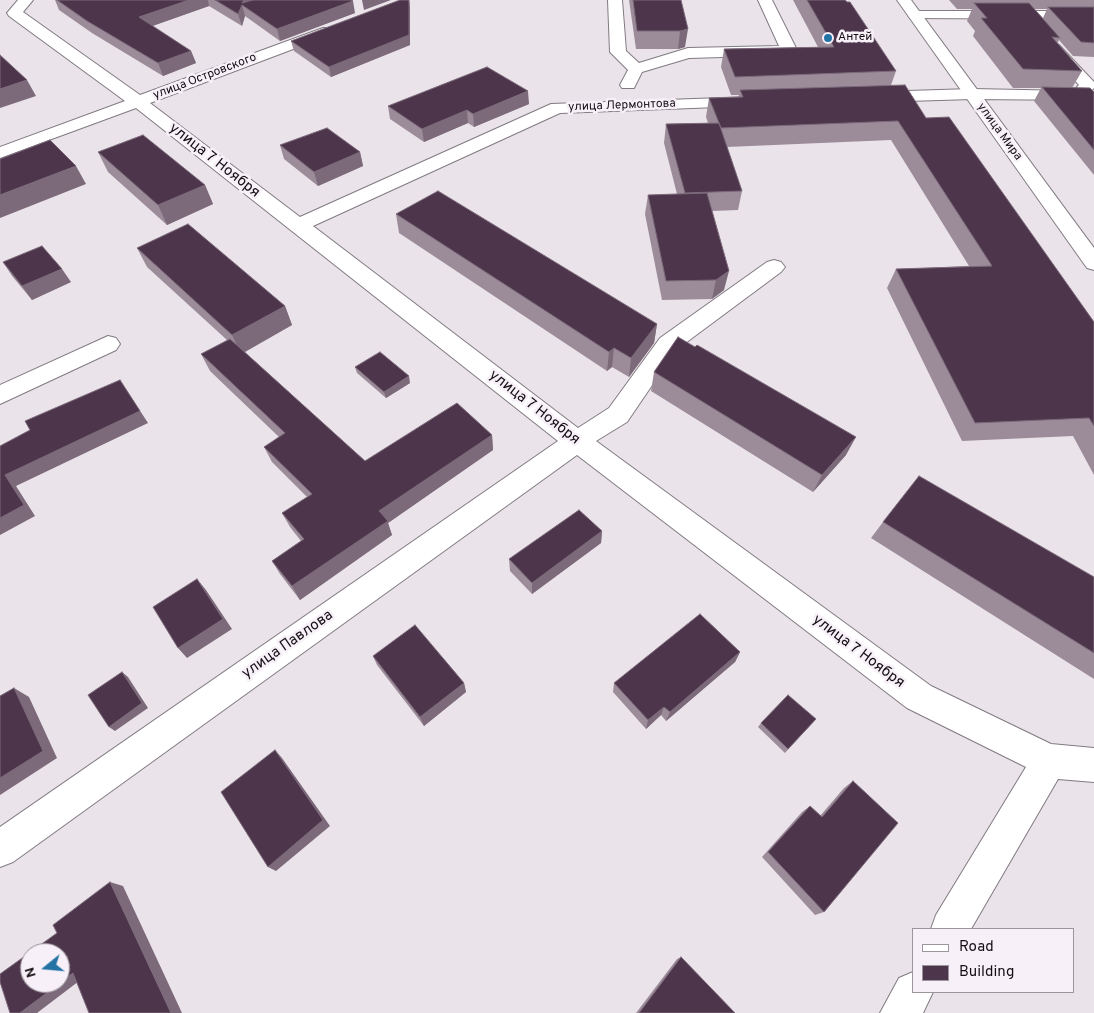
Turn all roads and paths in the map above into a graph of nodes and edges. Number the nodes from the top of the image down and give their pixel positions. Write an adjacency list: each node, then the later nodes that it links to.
1 (615, 0): 9 (street)
2 (765, 0): 9 (street)
3 (904, 0): 5 (street, улица Мира)
4 (13, 10): 13 (street, улица 7 Ноября)
5 (915, 15): 6 (street); 10 (street, улица Мира)
6 (1025, 15): 7 (street); 10 (street)
7 (1094, 16)
8 (343, 25): 13 (street, улица Островского)
9 (636, 69): 14 (street)
10 (972, 94): 11 (street); 17 (street, улица Мира)
11 (854, 98)
12 (765, 100): 14 (street, улица Лермонтова)
13 (138, 102): 15 (street, улица Островского); 16 (street, улица 7 Ноября)
14 (627, 105): 16 (street, улица Лермонтова)
15 (0, 153)
16 (297, 226): 21 (street, улица 7 Ноября)
17 (1094, 263)
18 (774, 267): 21 (street, улица Павлова)
19 (108, 344): 20 (street)
20 (0, 395)
21 (577, 441): 22 (street, улица 7 Ноября); 24 (street, улица Павлова)
22 (1049, 761): 23 (street, улица 7 Ноября); 25 (street)
23 (1094, 765)
24 (0, 849)
25 (951, 928)
26 (912, 993): 27 (street)
27 (900, 1013)

